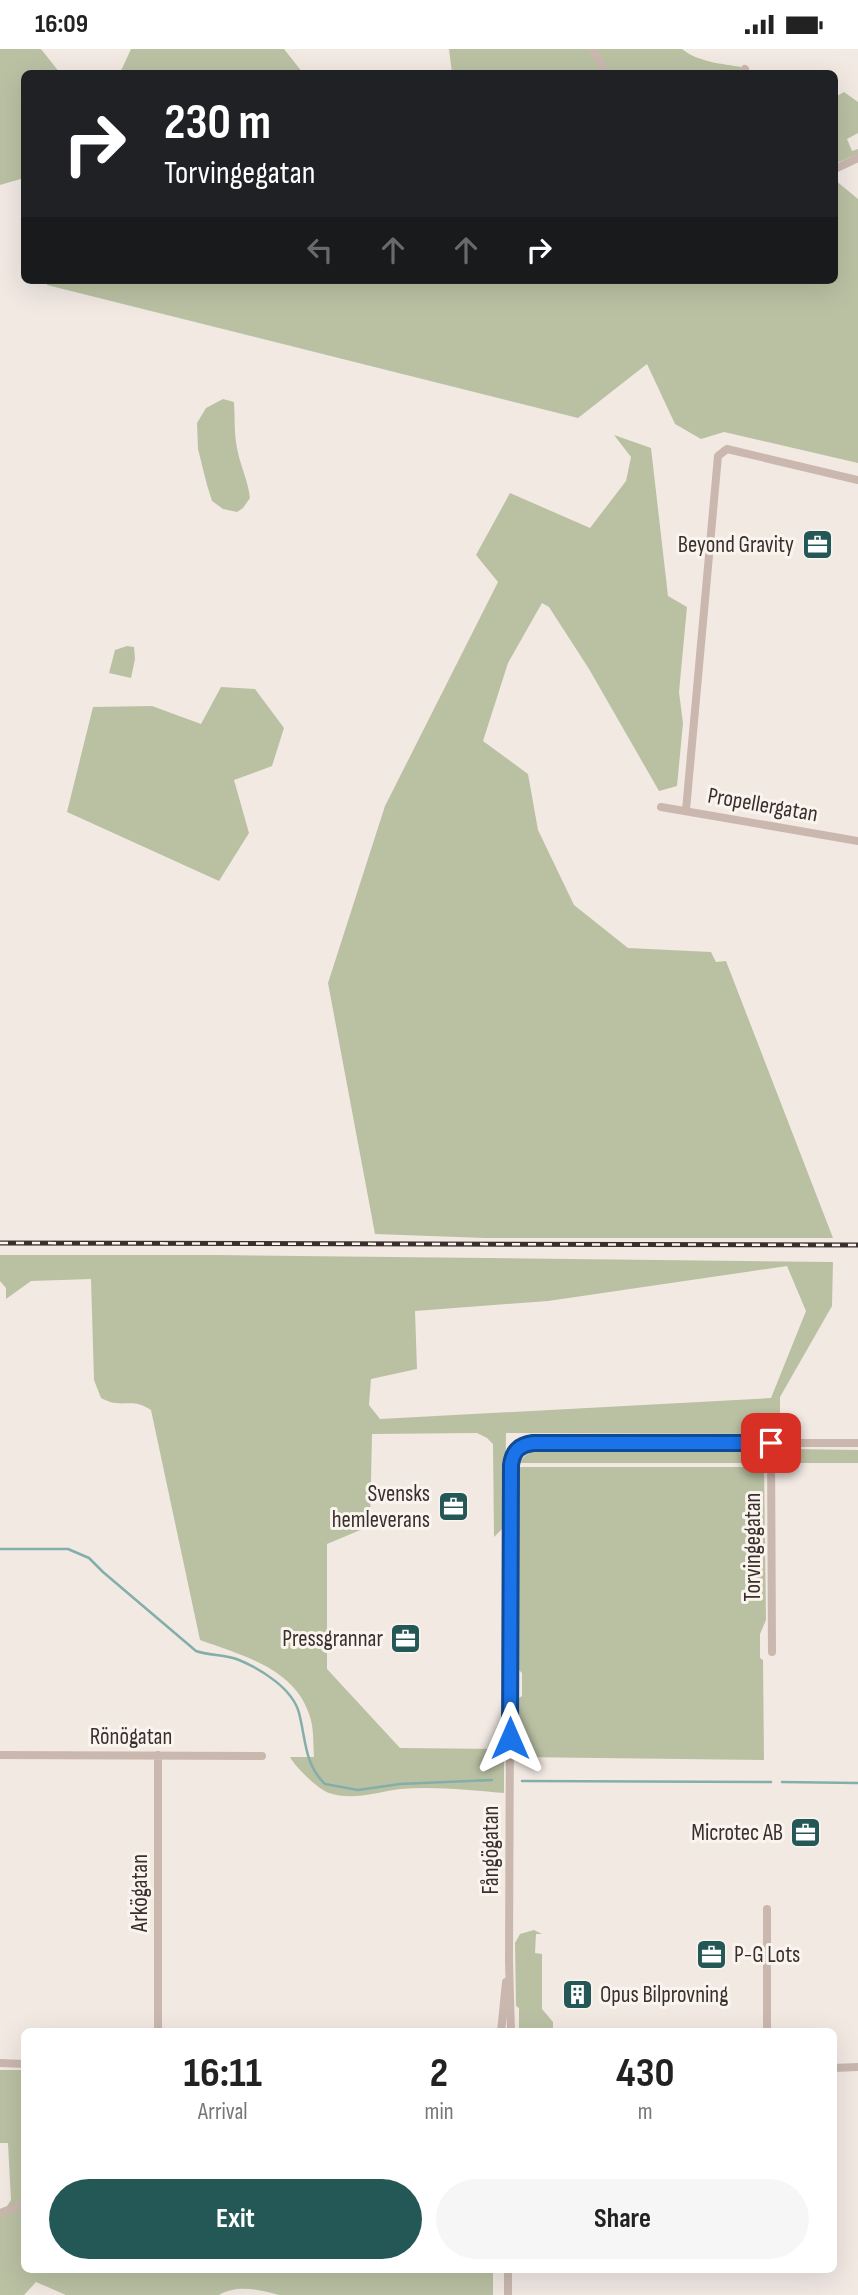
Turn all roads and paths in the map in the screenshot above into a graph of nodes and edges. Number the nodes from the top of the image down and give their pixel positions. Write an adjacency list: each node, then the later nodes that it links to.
1 (593, 49): 2 (street)
2 (604, 70)
3 (858, 158): 4 (street)
4 (838, 168)
5 (858, 480): 7 (street)
6 (661, 807): 7 (street, Propellergatan)
7 (686, 810): 8 (street, Propellergatan)
8 (858, 841)
9 (771, 1443): 10 (street); 11 (street, Torvingegatan); 16 (street, Fångögatan)
10 (858, 1443)
11 (772, 1652)
12 (0, 1755): 13 (street, Rönögatan)
13 (158, 1755): 14 (street, Rönögatan); 17 (street, Arkögatan)
14 (262, 1756)
15 (767, 1909): 20 (street)
16 (509, 1961): 18 (street, Fångögatan); 19 (street, Fångögatan)
17 (158, 2028)
18 (501, 2028)
19 (511, 2028)
20 (767, 2028)
21 (0, 2063): 22 (street)
22 (21, 2064)
23 (858, 2067): 24 (street)
24 (837, 2068)
25 (21, 2205): 26 (street)
26 (0, 2213)
27 (508, 2273): 28 (street)
28 (509, 2295)

